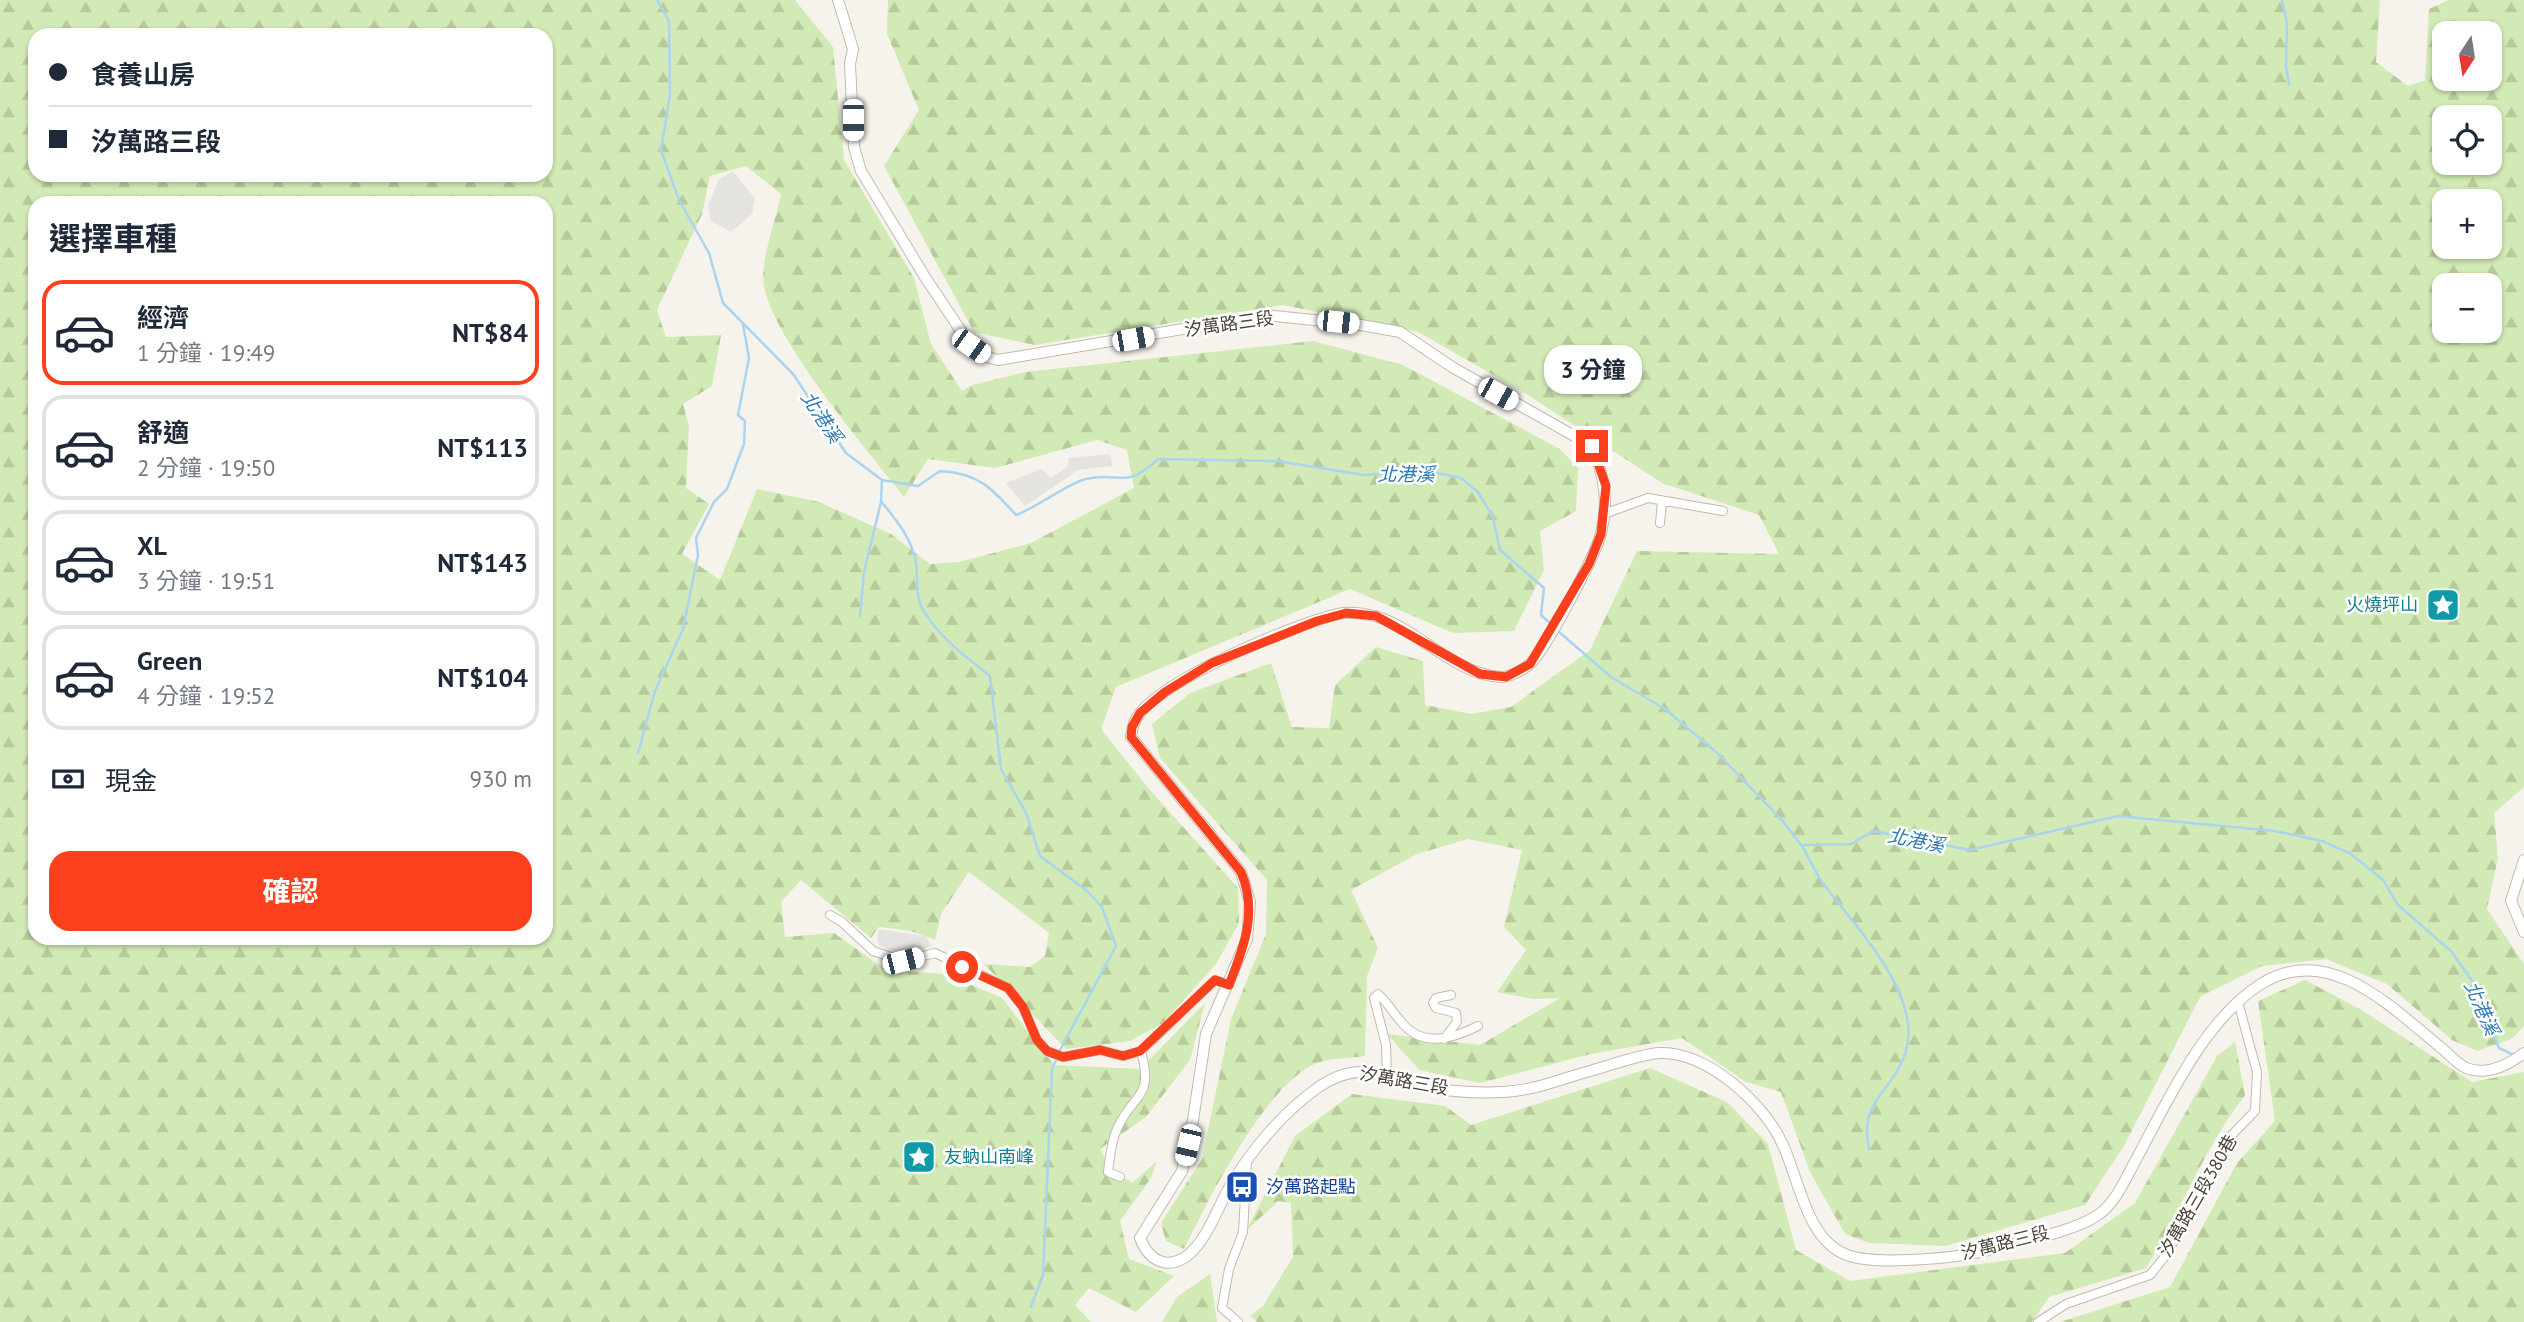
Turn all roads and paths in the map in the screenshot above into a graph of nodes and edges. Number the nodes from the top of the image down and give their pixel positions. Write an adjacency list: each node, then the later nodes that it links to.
1 (838, 0): 4 (street, 汐萬路三段)
2 (1662, 502): 3 (street); 4 (street); 5 (street)
3 (1723, 510)
4 (1604, 514): 9 (street, 汐萬路三段)
5 (1660, 523)
6 (2524, 860): 8 (street)
7 (830, 915): 14 (street)
8 (2524, 932)
9 (1229, 985): 14 (street); 17 (street, 汐萬路三段)
10 (1451, 995): 13 (street)
11 (2238, 1002): 15 (street, 汐萬路三段); 16 (street, 汐萬路三段); 20 (street, 汐萬路三段380巷)
12 (1478, 1026): 13 (street)
13 (1444, 1039): 16 (street)
14 (1140, 1051): 18 (street)
15 (2524, 1053)
16 (1387, 1074): 17 (street, 汐萬路三段)
17 (1247, 1161): 19 (street)
18 (1121, 1177)
19 (1238, 1322)
20 (2038, 1322)

